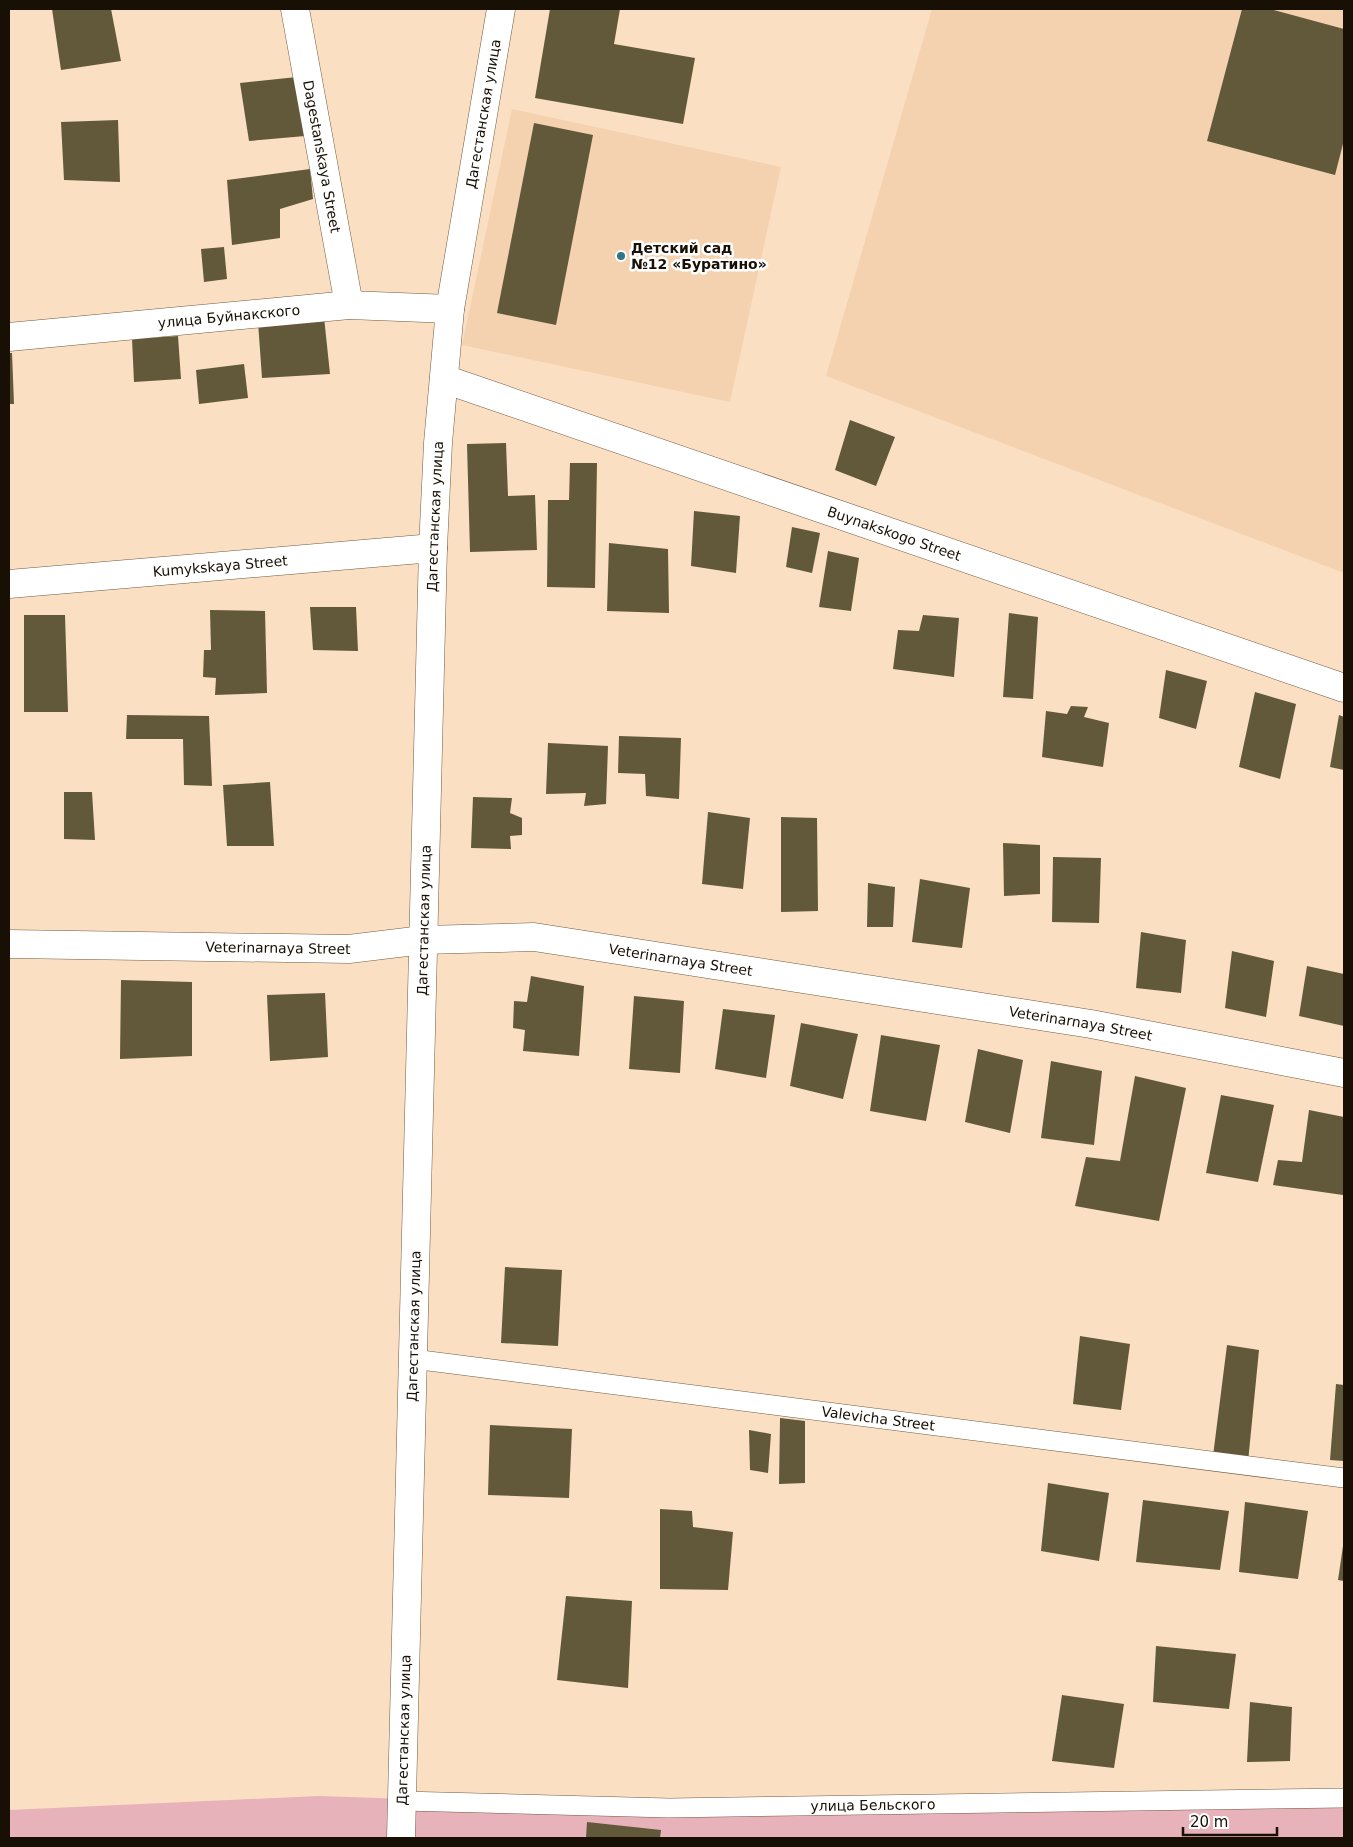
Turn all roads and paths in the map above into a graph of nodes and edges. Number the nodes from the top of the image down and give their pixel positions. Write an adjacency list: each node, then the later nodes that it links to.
1 (295, 9): 3 (street, Dagestanskaya Street)
2 (501, 9): 4 (street, Дагестанская улица)
3 (350, 305): 4 (street, улица Буйнакского); 5 (street, улица Буйнакского)
4 (450, 309): 6 (street, Дагестанская улица)
5 (9, 338)
6 (444, 379): 7 (street, Дагестанская улица); 9 (street, Buynakskogo Street)
7 (433, 548): 8 (street, Kumykskaya Street); 10 (street, Дагестанская улица)
8 (9, 584)
9 (1344, 688)
10 (423, 940): 11 (street, Veterinarnaya Street); 12 (street, Veterinarnaya Street); 13 (street, Дагестанская улица)
11 (9, 944)
12 (1344, 1073)
13 (413, 1359): 14 (lane, Valevicha Street); 16 (street, Дагестанская улица)
14 (1344, 1478)
15 (1344, 1798): 16 (lane, улица Бельского)
16 (402, 1801): 17 (street, Дагестанская улица)
17 (401, 1838)

